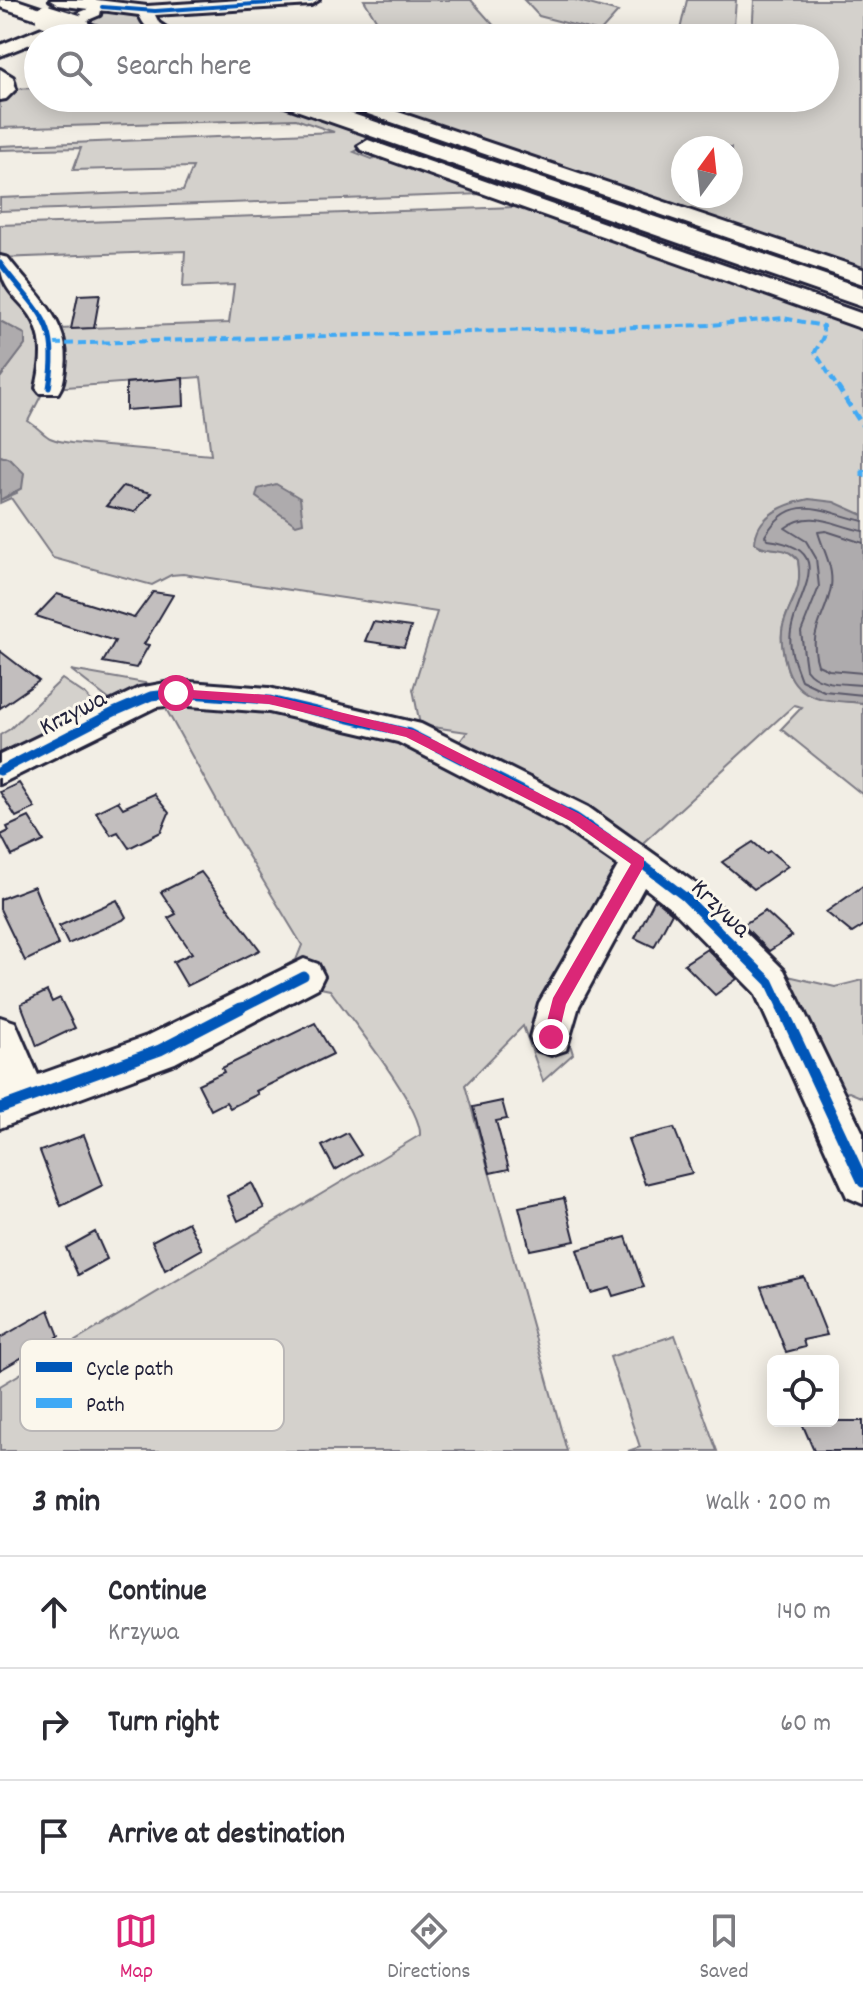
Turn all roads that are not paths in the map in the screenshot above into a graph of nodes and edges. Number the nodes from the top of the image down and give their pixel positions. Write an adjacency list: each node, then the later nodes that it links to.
1 (311, 0): 5 (street)
2 (0, 1): 4 (main road)
3 (106, 4): 4 (street); 5 (street); 6 (street)
4 (52, 8): 7 (main road, bridge)
5 (147, 11): 8 (street)
6 (61, 24)
7 (75, 24)
8 (152, 24)
9 (24, 40): 10 (street)
10 (0, 51)
11 (0, 74): 12 (street)
12 (0, 95)
13 (325, 112): 18 (main road)
14 (380, 112): 17 (street)
15 (368, 146): 19 (street)
16 (0, 263): 20 (street)
17 (863, 277)
18 (863, 298)
19 (863, 322)
20 (49, 388)
21 (0, 771): 22 (street, Krzywa)
22 (639, 862): 25 (street); 27 (street, Krzywa)
23 (304, 976): 26 (street)
24 (0, 1035): 26 (street)
25 (551, 1037)
26 (11, 1104)
27 (863, 1182)

